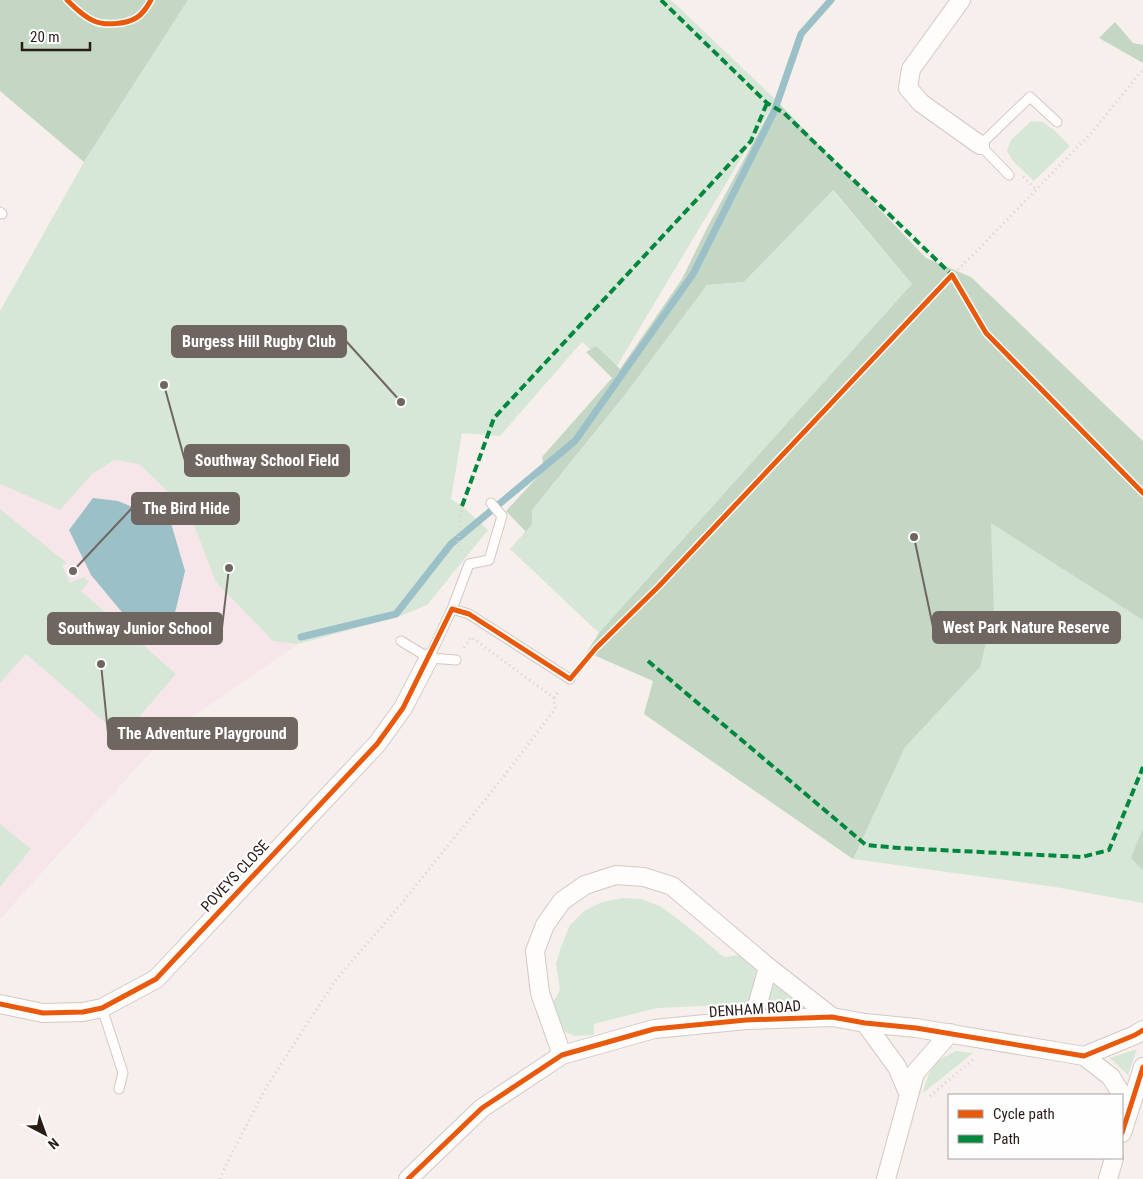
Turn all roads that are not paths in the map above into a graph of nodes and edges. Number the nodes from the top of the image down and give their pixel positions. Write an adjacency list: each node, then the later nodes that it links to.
1 (960, 0): 3 (street)
2 (1057, 122): 3 (lane)
3 (980, 145): 4 (lane)
4 (1009, 175)
5 (491, 503): 6 (lane)
6 (452, 609): 8 (lane); 10 (lane)
7 (401, 642): 8 (lane)
8 (428, 658): 9 (lane); 13 (street, POVEYS CLOSE)
9 (456, 660)
10 (570, 679)
11 (768, 967): 14 (street, DENHAM ROAD); 15 (street, DENHAM ROAD); 19 (street, DENHAM ROAD)
12 (0, 1004): 13 (street, POVEYS CLOSE)
13 (102, 1008): 22 (lane)
14 (832, 1017): 15 (street, DENHAM ROAD); 16 (street, DENHAM ROAD)
15 (746, 1020): 19 (street, DENHAM ROAD)
16 (865, 1023): 18 (street, DENHAM ROAD); 24 (street)
17 (1143, 1030): 20 (street)
18 (950, 1033): 20 (street, DENHAM ROAD); 24 (street)
19 (562, 1055): 29 (street, DENHAM ROAD)
20 (1084, 1056): 23 (street, DENHAM ROAD)
21 (1143, 1067): 26 (street)
22 (119, 1089)
23 (1122, 1094)
24 (908, 1095): 30 (street)
25 (1123, 1096): 26 (street, DENHAM ROAD)
26 (1130, 1107): 27 (street)
27 (1123, 1130)
28 (1114, 1159): 31 (street)
29 (408, 1179)
30 (886, 1179)
31 (1108, 1179)

